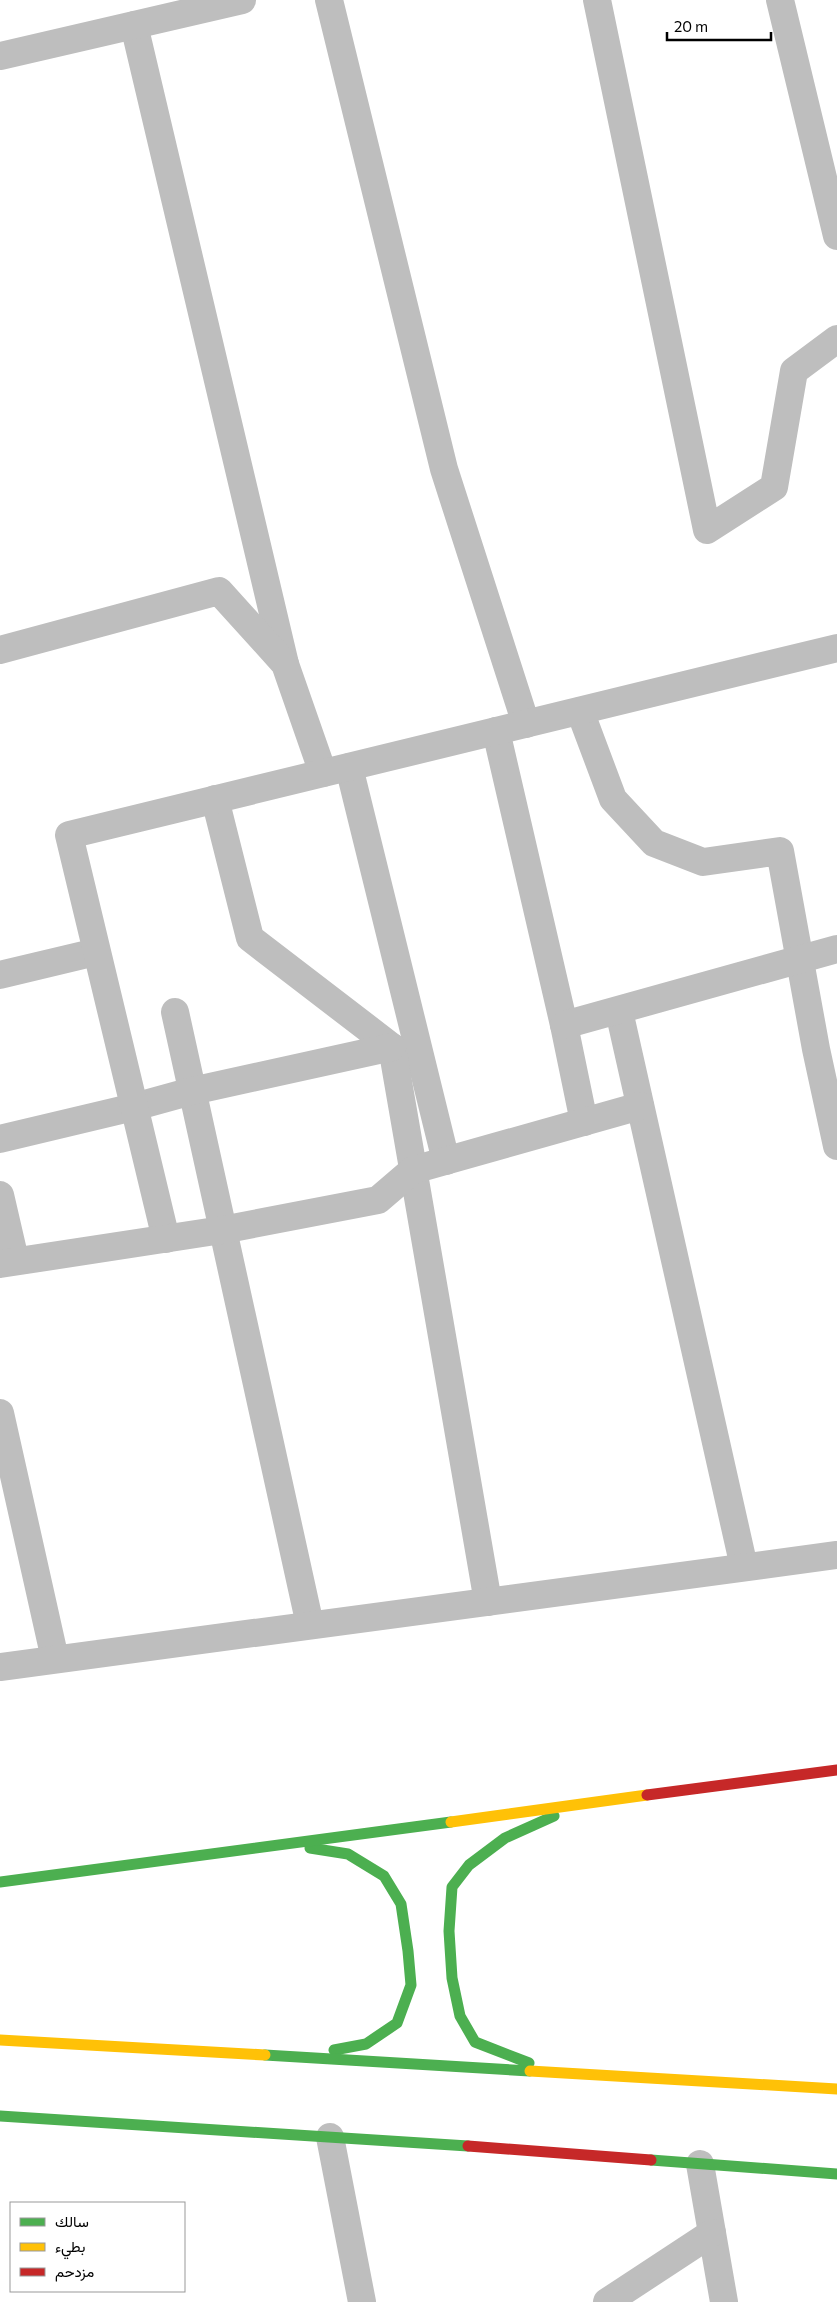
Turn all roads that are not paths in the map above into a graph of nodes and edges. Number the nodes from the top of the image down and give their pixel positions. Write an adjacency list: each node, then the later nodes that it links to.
1 (242, 0): 5 (street)
2 (329, 0): 13 (street)
3 (597, 0): 8 (street)
4 (780, 0): 7 (street)
5 (134, 25): 6 (street); 11 (street)
6 (0, 56)
7 (837, 236)
8 (837, 339)
9 (837, 648): 12 (street)
10 (0, 650): 11 (street)
11 (285, 664): 16 (street)
12 (580, 711): 13 (street); 20 (street)
13 (526, 724): 14 (street)
14 (496, 731): 15 (street); 24 (street)
15 (349, 767): 16 (street); 33 (street)
16 (323, 773): 17 (street)
17 (216, 799): 19 (street); 25 (street)
18 (837, 949): 20 (street)
19 (96, 952): 21 (street); 29 (street)
20 (800, 958): 22 (street); 26 (street)
21 (0, 975)
22 (619, 1011): 24 (street); 28 (street)
23 (175, 1012): 27 (street)
24 (564, 1025): 30 (street)
25 (392, 1047): 27 (street); 34 (street)
26 (827, 1047): 32 (street)
27 (192, 1091): 29 (street); 36 (street)
28 (640, 1106): 30 (street); 41 (street)
29 (134, 1107): 31 (street); 37 (street)
30 (584, 1122): 33 (street)
31 (0, 1139)
32 (837, 1146)
33 (446, 1161): 34 (street)
34 (412, 1170): 36 (street); 42 (street)
35 (0, 1195): 38 (street)
36 (222, 1230): 37 (street); 43 (street)
37 (166, 1239): 38 (street)
38 (8, 1262)
39 (0, 1413): 44 (street)
40 (837, 1555): 41 (street)
41 (744, 1567): 42 (street)
42 (488, 1602): 43 (street)
43 (310, 1625): 44 (street)
44 (55, 1659): 45 (street)
45 (0, 1667)
46 (837, 1770): 47 (main road)
47 (580, 1804): 48 (main road); 52 (main road)
48 (284, 1844): 49 (main road); 51 (main road)
49 (0, 1882)
50 (0, 2040): 51 (main road)
51 (304, 2057): 52 (main road)
52 (551, 2072): 53 (main road)
53 (837, 2089)
54 (0, 2116): 55 (main road)
55 (330, 2137): 56 (main road); 59 (street)
56 (700, 2164): 57 (main road); 58 (street)
57 (837, 2174)
58 (712, 2233): 60 (street); 61 (street)
59 (362, 2302)
60 (607, 2302)
61 (724, 2302)

